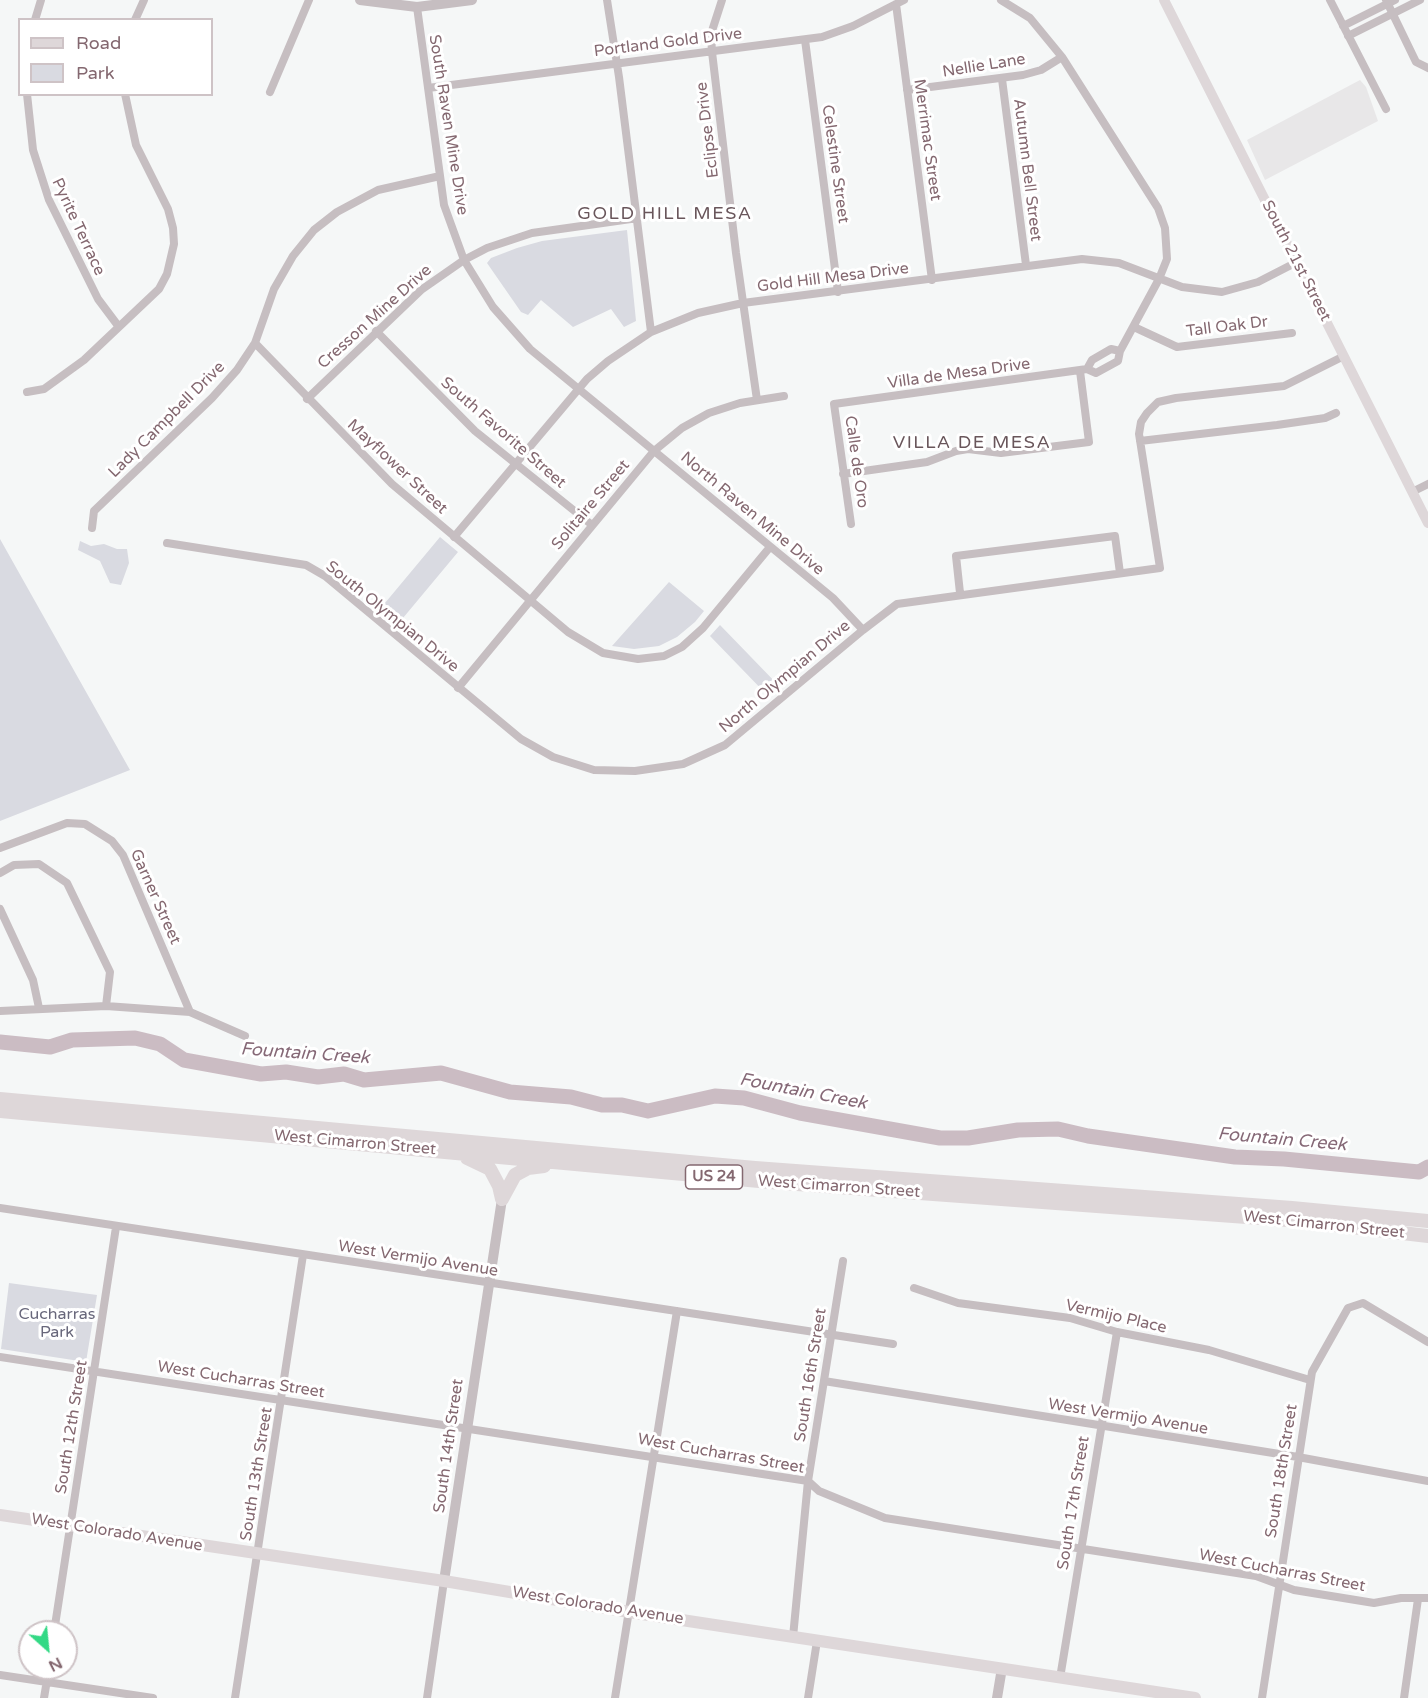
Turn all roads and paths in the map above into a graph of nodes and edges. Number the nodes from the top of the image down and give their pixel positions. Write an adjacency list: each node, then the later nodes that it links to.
1 (41, 0): 17 (street)
2 (144, 0): 18 (street)
3 (309, 0): 29 (street)
4 (360, 0): 15 (street)
5 (472, 0): 15 (street)
6 (607, 0): 24 (street)
7 (722, 0): 22 (street, Eclipse Drive)
8 (904, 0): 14 (street, Portland Gold Drive)
9 (1001, 0): 23 (street)
10 (1164, 0): 36 (main road, South 21st Street)
11 (1330, 0): 19 (street)
12 (1420, 0): 16 (street)
13 (1389, 1): 16 (street); 19 (street)
14 (896, 4): 21 (street, Portland Gold Drive); 28 (street, Merrimac Street)
15 (417, 7): 27 (street, South Raven Mine Drive)
16 (1392, 14): 20 (street); 25 (street)
17 (36, 18)
18 (136, 18)
19 (1343, 26): 20 (street)
20 (1348, 36): 32 (street)
21 (805, 40): 22 (street, Portland Gold Drive); 40 (street, Celestine Street)
22 (712, 52): 24 (street, Portland Gold Drive); 41 (street, Eclipse Drive)
23 (1062, 57): 26 (street, Nellie Lane); 38 (street)
24 (618, 64): 27 (street, Portland Gold Drive); 34 (street)
25 (1428, 68)
26 (1002, 79): 28 (street, Nellie Lane); 37 (street, Autumn Bell Street)
27 (428, 88): 33 (street, South Raven Mine Drive)
28 (907, 90): 39 (street, Merrimac Street)
29 (270, 92)
30 (27, 96): 42 (street, Pyrite Terrace)
31 (126, 96): 42 (street)
32 (1386, 109)
33 (440, 176): 35 (street, South Raven Mine Drive); 47 (street, Lady Campbell Drive)
34 (638, 218): 35 (street, Cresson Mine Drive); 45 (street)
35 (464, 260): 44 (street, Cresson Mine Drive); 51 (street, South Raven Mine Drive)
36 (1297, 262): 38 (street, Gold Hill Mesa Drive); 49 (main road, South 21st Street)
37 (1026, 265): 38 (street, Gold Hill Mesa Drive); 39 (street, Gold Hill Mesa Drive)
38 (1159, 279): 43 (street, Villa de Mesa Drive)
39 (933, 280): 40 (street, Gold Hill Mesa Drive)
40 (838, 292): 41 (street, Gold Hill Mesa Drive)
41 (743, 303): 45 (street, Gold Hill Mesa Drive); 55 (street, Eclipse Drive)
42 (119, 327): 52 (street)
43 (1134, 327): 46 (street, Tall Oak Dr); 48 (street, Villa de Mesa Drive)
44 (376, 332): 54 (street, Cresson Mine Drive); 60 (street, South Favorite Street)
45 (651, 332): 51 (street, Gold Hill Mesa Drive)
46 (1292, 333)
47 (255, 343): 54 (street, Mayflower Street); 67 (street, Lady Campbell Drive)
48 (1120, 351): 50 (street); 50 (street, Villa de Mesa Drive)
49 (1344, 356): 58 (street); 63 (main road, South 21st Street)
50 (1083, 370): 56 (street, Villa de Mesa Drive); 61 (street)
51 (578, 388): 59 (street, South Raven Mine Drive); 60 (street, Gold Hill Mesa Drive)
52 (27, 392)
53 (784, 396): 55 (street, Solitaire Street)
54 (307, 399): 68 (street, Mayflower Street)
55 (757, 400): 59 (street, Solitaire Street)
56 (834, 404): 61 (street, Calle de Oro)
57 (1336, 413): 58 (street)
58 (1140, 441): 71 (street)
59 (654, 451): 66 (street, Solitaire Street); 70 (street, North Raven Mine Drive)
60 (515, 464): 66 (street, South Favorite Street); 68 (street, Gold Hill Mesa Drive)
61 (843, 474): 65 (street, Calle de Oro)
62 (1428, 484): 63 (street)
63 (1412, 492): 64 (main road, South 21st Street)
64 (1428, 523)
65 (851, 524)
66 (592, 525): 74 (street, Solitaire Street)
67 (92, 528)
68 (454, 537): 74 (street, Mayflower Street)
69 (167, 543): 76 (street, South Olympian Drive)
70 (770, 547): 73 (street, North Raven Mine Drive); 74 (street, Mayflower Street)
71 (1120, 573): 72 (street); 72 (street)
72 (960, 593): 75 (street)
73 (833, 598): 75 (street, North Olympian Drive)
74 (531, 600): 76 (street, Solitaire Street)
75 (863, 630): 76 (street, North Olympian Drive)
76 (458, 688)
77 (0, 848): 83 (street, Garner Street)
78 (0, 873): 80 (street)
79 (0, 909): 81 (street)
80 (106, 1006): 81 (street); 83 (street)
81 (39, 1008): 82 (street)
82 (0, 1011)
83 (190, 1012): 84 (street)
84 (245, 1036)
85 (0, 1099): 91 (highway, West Cimarron Street / US 24)
86 (0, 1112): 87 (highway, West Cimarron Street / US 24)
87 (421, 1149): 88 (highway, West Cimarron Street / US 24); 89 (highway)
88 (599, 1166): 89 (highway); 93 (highway, West Cimarron Street / US 24)
89 (502, 1199): 96 (street, South 14th Street)
90 (0, 1208): 92 (street, West Vermijo Avenue)
91 (1428, 1221)
92 (116, 1227): 94 (street, West Vermijo Avenue); 104 (street, South 12th Street)
93 (1428, 1236)
94 (303, 1255): 96 (street, West Vermijo Avenue); 107 (street, South 13th Street)
95 (843, 1261): 100 (street, South 16th Street)
96 (488, 1283): 98 (street, West Vermijo Avenue); 109 (street, South 14th Street)
97 (914, 1288): 99 (street, Vermijo Place)
98 (677, 1311): 100 (street, West Vermijo Avenue); 110 (street)
99 (1117, 1332): 105 (street, Vermijo Place); 108 (street, South 17th Street)
100 (832, 1334): 102 (street, West Vermijo Avenue); 106 (street, South 16th Street)
101 (1428, 1342): 105 (street, South 18th Street)
102 (894, 1344)
103 (0, 1357): 104 (street, West Cucharras Street)
104 (95, 1371): 107 (street, West Cucharras Street); 115 (street, South 12th Street)
105 (1310, 1380): 111 (street, South 18th Street)
106 (824, 1381): 108 (street, West Vermijo Avenue); 112 (street, South 16th Street)
107 (282, 1400): 109 (street, West Cucharras Street); 117 (street, South 13th Street)
108 (1100, 1426): 111 (street, West Vermijo Avenue); 116 (street, South 17th Street)
109 (467, 1427): 110 (street, West Cucharras Street); 118 (street, South 14th Street)
110 (655, 1456): 112 (street, West Cucharras Street); 122 (street)
111 (1298, 1457): 113 (street, West Vermijo Avenue); 119 (street, South 18th Street)
112 (808, 1481): 116 (street, West Cucharras Street); 124 (street, South 16th Street)
113 (1428, 1481)
114 (0, 1515): 115 (main road, West Colorado Avenue)
115 (70, 1526): 117 (main road, West Colorado Avenue); 123 (street, South 12th Street)
116 (1079, 1550): 119 (street, West Cucharras Street); 128 (street, South 17th Street)
117 (258, 1555): 118 (main road, West Colorado Avenue); 132 (street, South 13th Street)
118 (444, 1581): 122 (main road, West Colorado Avenue); 133 (street, South 14th Street)
119 (1278, 1586): 121 (street, West Cucharras Street); 138 (street, South 18th Street)
120 (1428, 1598): 121 (street, West Cucharras Street)
121 (1418, 1599): 139 (street)
122 (629, 1612): 124 (main road, West Colorado Avenue); 134 (street)
123 (56, 1620)
124 (793, 1637): 125 (main road, West Colorado Avenue)
125 (817, 1641): 126 (main road, West Colorado Avenue); 135 (street)
126 (1002, 1668): 128 (main road, West Colorado Avenue); 136 (street)
127 (0, 1675): 129 (street)
128 (1060, 1678): 137 (main road, West Colorado Avenue)
129 (47, 1682): 130 (street); 131 (street)
130 (44, 1698)
131 (153, 1698)
132 (235, 1698)
133 (427, 1698)
134 (615, 1698)
135 (808, 1698)
136 (998, 1698)
137 (1191, 1698)
138 (1262, 1698)
139 (1404, 1698)

